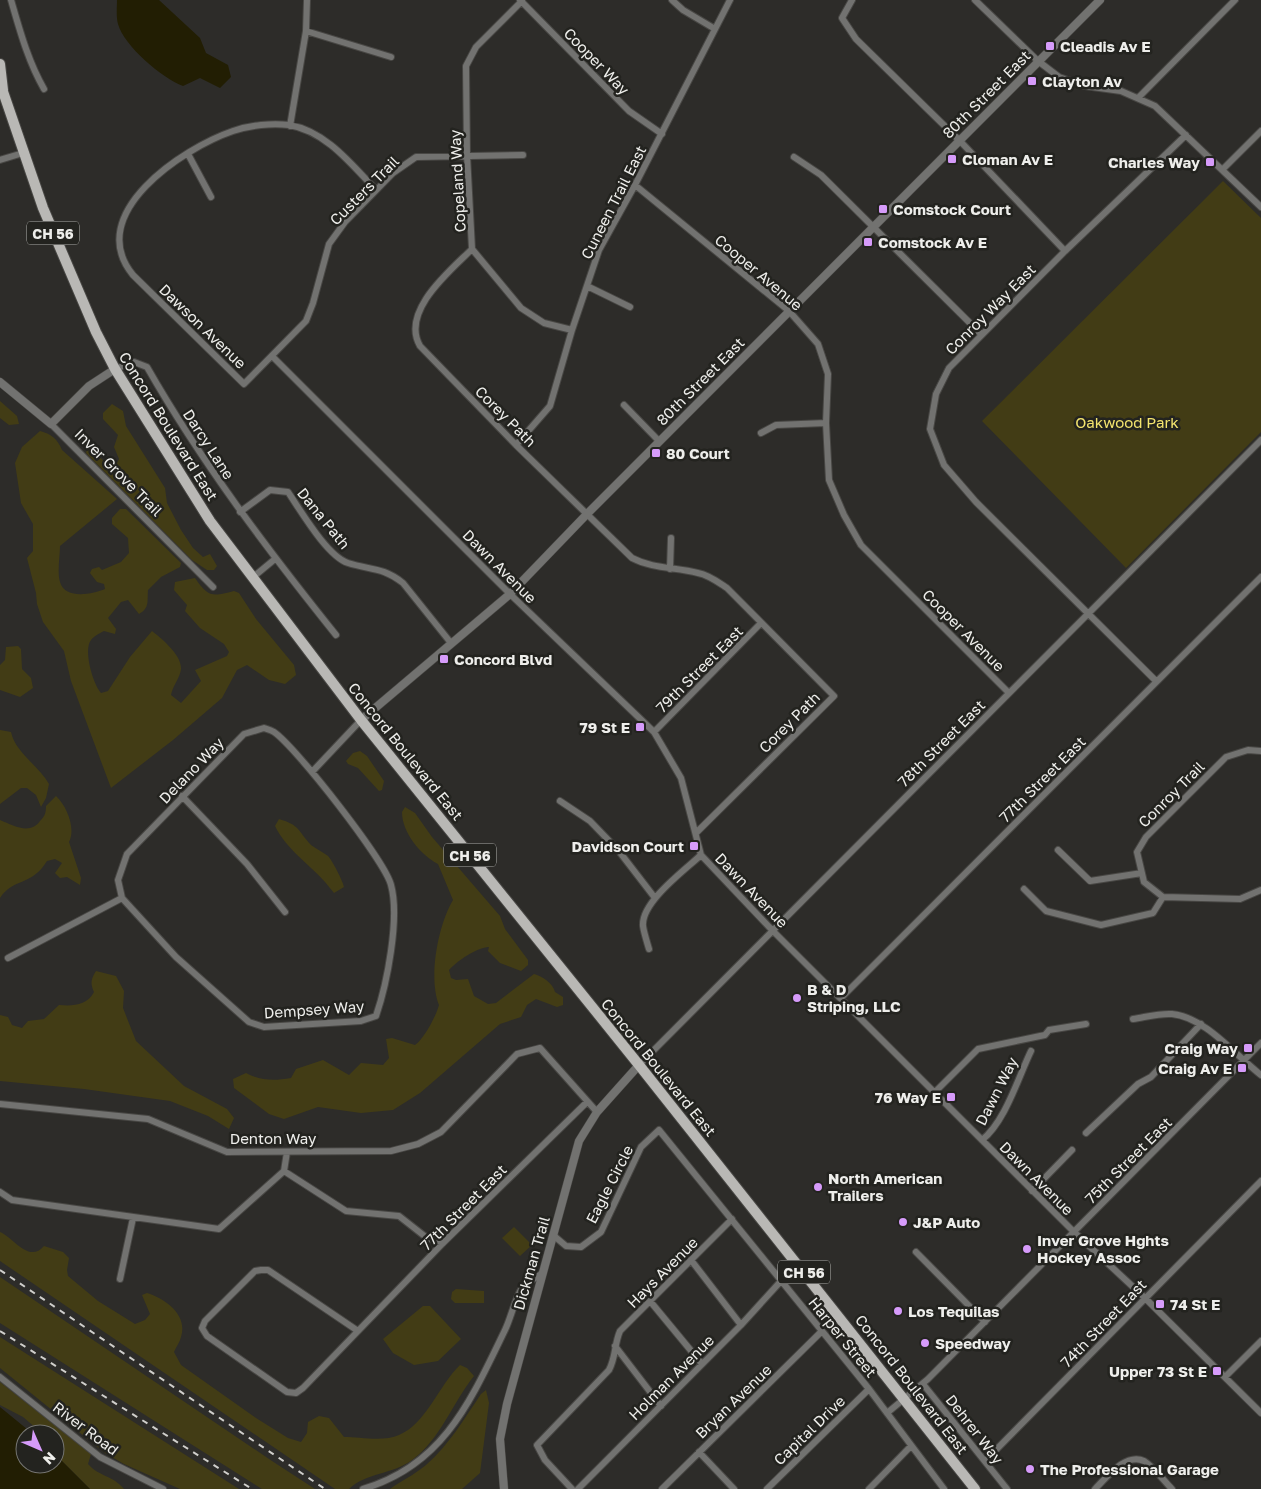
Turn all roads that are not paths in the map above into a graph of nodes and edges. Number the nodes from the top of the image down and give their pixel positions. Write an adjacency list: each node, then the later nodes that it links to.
1 (11, 0): 16 (street)
2 (308, 0): 11 (street)
3 (672, 0): 10 (street)
4 (730, 0): 10 (street, Cuneen Trail East)
5 (852, 0): 22 (street)
6 (975, 0): 13 (street)
7 (1100, 0): 13 (street, 80th Street East)
8 (1234, 0): 17 (street)
9 (521, 1): 20 (street, Cooper Way); 25 (street, Copeland Way)
10 (715, 29): 20 (street, Cuneen Trail East)
11 (306, 31): 12 (street); 18 (street)
12 (391, 57)
13 (1038, 61): 17 (street); 22 (street, 80th Street East)
14 (0, 64): 15 (main road, CH 56)
15 (2, 87): 23 (main road, Concord Boulevard East / CH 56)
16 (44, 89)
17 (1138, 98): 21 (street)
18 (290, 126): 24 (street, Dawson Avenue); 31 (street)
19 (1261, 131): 29 (street)
20 (662, 134): 30 (street, Cuneen Trail East)
21 (1186, 135): 29 (street); 36 (street, Conroy Way East)
22 (960, 141): 34 (street, 80th Street East); 36 (street)
23 (23, 153): 28 (street); 43 (main road, Concord Boulevard East / CH 56)
24 (188, 154): 32 (street); 45 (street, Dawson Avenue)
25 (467, 155): 26 (street, Custers Trail); 31 (street, Custers Trail); 35 (street, Copeland Way)
26 (523, 155)
27 (794, 157): 34 (street)
28 (0, 160)
29 (1223, 169): 33 (street)
30 (635, 185): 37 (street, Cuneen Trail East); 39 (street, Cooper Avenue)
31 (376, 190): 42 (street, Custers Trail)
32 (211, 197)
33 (1261, 207)
34 (874, 226): 39 (street, 80th Street East); 41 (street)
35 (472, 248): 40 (street, Copeland Way); 52 (street, Corey Path)
36 (1065, 251): 41 (street, Conroy Way East)
37 (587, 286): 38 (street); 40 (street, Cuneen Trail East)
38 (630, 307)
39 (789, 311): 47 (street, Cooper Avenue); 51 (street, 80th Street East)
40 (572, 330): 52 (street, Cuneen Trail East)
41 (982, 334): 62 (street, Conroy Way East)
42 (272, 356): 45 (street, Custers Trail); 61 (street, Dawn Avenue)
43 (115, 369): 48 (street); 53 (street, Darcy Lane); 59 (main road, Concord Boulevard East / CH 56)
44 (0, 382): 48 (street, Inver Grove Trail)
45 (244, 384)
46 (624, 405): 51 (street)
47 (826, 423): 49 (street); 67 (street, Cooper Avenue)
48 (51, 424): 60 (street, Inver Grove Trail)
49 (761, 433)
50 (1261, 440): 62 (street, 78th Street East)
51 (659, 441): 54 (street, 80th Street East)
52 (516, 445): 54 (street, Corey Path)
53 (240, 512): 56 (street, Darcy Lane); 65 (street, Dana Path)
54 (587, 514): 57 (street, Corey Path); 61 (street, 80th Street East)
55 (671, 538): 57 (street)
56 (276, 559): 59 (street); 64 (street, Darcy Lane)
57 (670, 569): 63 (street, Corey Path)
58 (1261, 577): 66 (street, 77th Street East)
59 (252, 578): 68 (main road, Concord Boulevard East / CH 56)
60 (213, 587)
61 (510, 594): 65 (street, 80th Street East); 69 (street, Dawn Avenue)
62 (1089, 613): 66 (street, Conroy Way East); 67 (street, 78th Street East)
63 (762, 623): 69 (street, 79th Street East); 74 (street, Corey Path)
64 (336, 635)
65 (451, 643): 68 (street, 80th Street East)
66 (1156, 681): 87 (street, 77th Street East)
67 (1008, 693): 84 (street, 78th Street East)
68 (361, 720): 71 (street, 80th Street East); 94 (main road, Concord Boulevard East / CH 56)
69 (654, 732): 74 (street, Dawn Avenue)
70 (1261, 751): 77 (street, Conroy Trail)
71 (312, 772): 72 (street, Delano Way); 81 (street, Dempsey Way)
72 (182, 796): 81 (street, Delano Way); 83 (street)
73 (560, 801): 82 (street)
74 (697, 832): 76 (street, Dawn Avenue)
75 (1058, 850): 77 (street)
76 (701, 855): 82 (street); 84 (street, Dawn Avenue)
77 (1142, 873): 80 (street, Conroy Trail)
78 (1024, 889): 80 (street)
79 (1261, 890): 80 (street)
80 (1163, 897)
81 (122, 898): 86 (street)
82 (655, 898): 85 (street)
83 (285, 912)
84 (772, 930): 87 (street, Dawn Avenue); 94 (street, 78th Street East)
85 (649, 949)
86 (8, 958)
87 (841, 998): 96 (street, Dawn Avenue)
88 (1134, 1019): 90 (street)
89 (1086, 1024): 96 (street)
90 (1201, 1024): 93 (street); 101 (street)
91 (1261, 1043): 93 (street, 75th Street East)
92 (1031, 1051): 102 (street, Dawn Way)
93 (1243, 1061): 95 (street); 111 (street, 75th Street East)
94 (639, 1065): 99 (street, Dickman Trail); 132 (main road, Concord Boulevard East / CH 56)
95 (1261, 1075)
96 (935, 1092): 102 (street, Dawn Avenue)
97 (587, 1102): 99 (street); 104 (street, Denton Way); 113 (street, 77th Street East)
98 (0, 1104): 104 (street, Denton Way)
99 (597, 1112): 112 (street, Dickman Trail)
100 (659, 1130): 110 (street, Harper Street); 112 (street, Eagle Circle)
101 (1086, 1133)
102 (982, 1140): 107 (street, Dawn Avenue)
103 (1072, 1150): 107 (street)
104 (287, 1152): 105 (street)
105 (284, 1171): 109 (street); 113 (street)
106 (1261, 1180): 119 (street, 74th Street East)
107 (1032, 1190): 111 (street, Dawn Avenue)
108 (0, 1192): 109 (street)
109 (133, 1218): 117 (street)
110 (732, 1219): 115 (street, Hays Avenue); 118 (street, Harper Street)
111 (1074, 1232): 119 (street, Dawn Avenue); 121 (street, 75th Street East)
112 (553, 1235): 116 (street, Dickman Trail)
113 (442, 1244): 123 (street, 77th Street East)
114 (916, 1252): 121 (street)
115 (691, 1260): 120 (street, Hays Avenue); 122 (street)
116 (541, 1274): 140 (street); 141 (street, Dickman Trail)
117 (120, 1279)
118 (781, 1281): 122 (street, Holman Avenue); 124 (street, Harper Street)
119 (1145, 1298): 129 (street, Dawn Avenue); 138 (street, 74th Street East)
120 (650, 1301): 126 (street, Hays Avenue); 127 (street)
121 (985, 1322): 130 (street, 75th Street East)
122 (741, 1325): 127 (street, Holman Avenue)
123 (358, 1331): 123 (street, 77th Street East)
124 (822, 1331): 131 (street, Harper Street); 137 (street, Bryan Avenue)
125 (1261, 1341): 129 (street)
126 (614, 1345): 133 (street); 142 (street)
127 (702, 1364): 133 (street, Holman Avenue)
128 (0, 1377): 139 (street, River Road)
129 (1225, 1377): 135 (street, Dawn Avenue)
130 (923, 1384): 132 (street, 75th Street East); 138 (street, Dehrer Way)
131 (869, 1389): 134 (street, Harper Street); 146 (street, Capital Drive)
132 (906, 1399): 134 (street, 75th Street East); 149 (main road, Concord Boulevard East / CH 56)
133 (661, 1406): 143 (street, Holman Avenue)
134 (887, 1413): 136 (street, Harper Street)
135 (1261, 1413)
136 (911, 1446): 147 (street); 148 (street, Harper Street)
137 (699, 1452): 144 (street, Bryan Avenue); 145 (street)
138 (985, 1461): 150 (street, Dehrer Way)
139 (163, 1489)
140 (363, 1489)
141 (504, 1489)
142 (572, 1489)
143 (578, 1489)
144 (662, 1489)
145 (734, 1489)
146 (767, 1489)
147 (869, 1489)
148 (944, 1489)
149 (975, 1489)
150 (1007, 1489)
151 (1095, 1489): 152 (street)
152 (1172, 1489)

